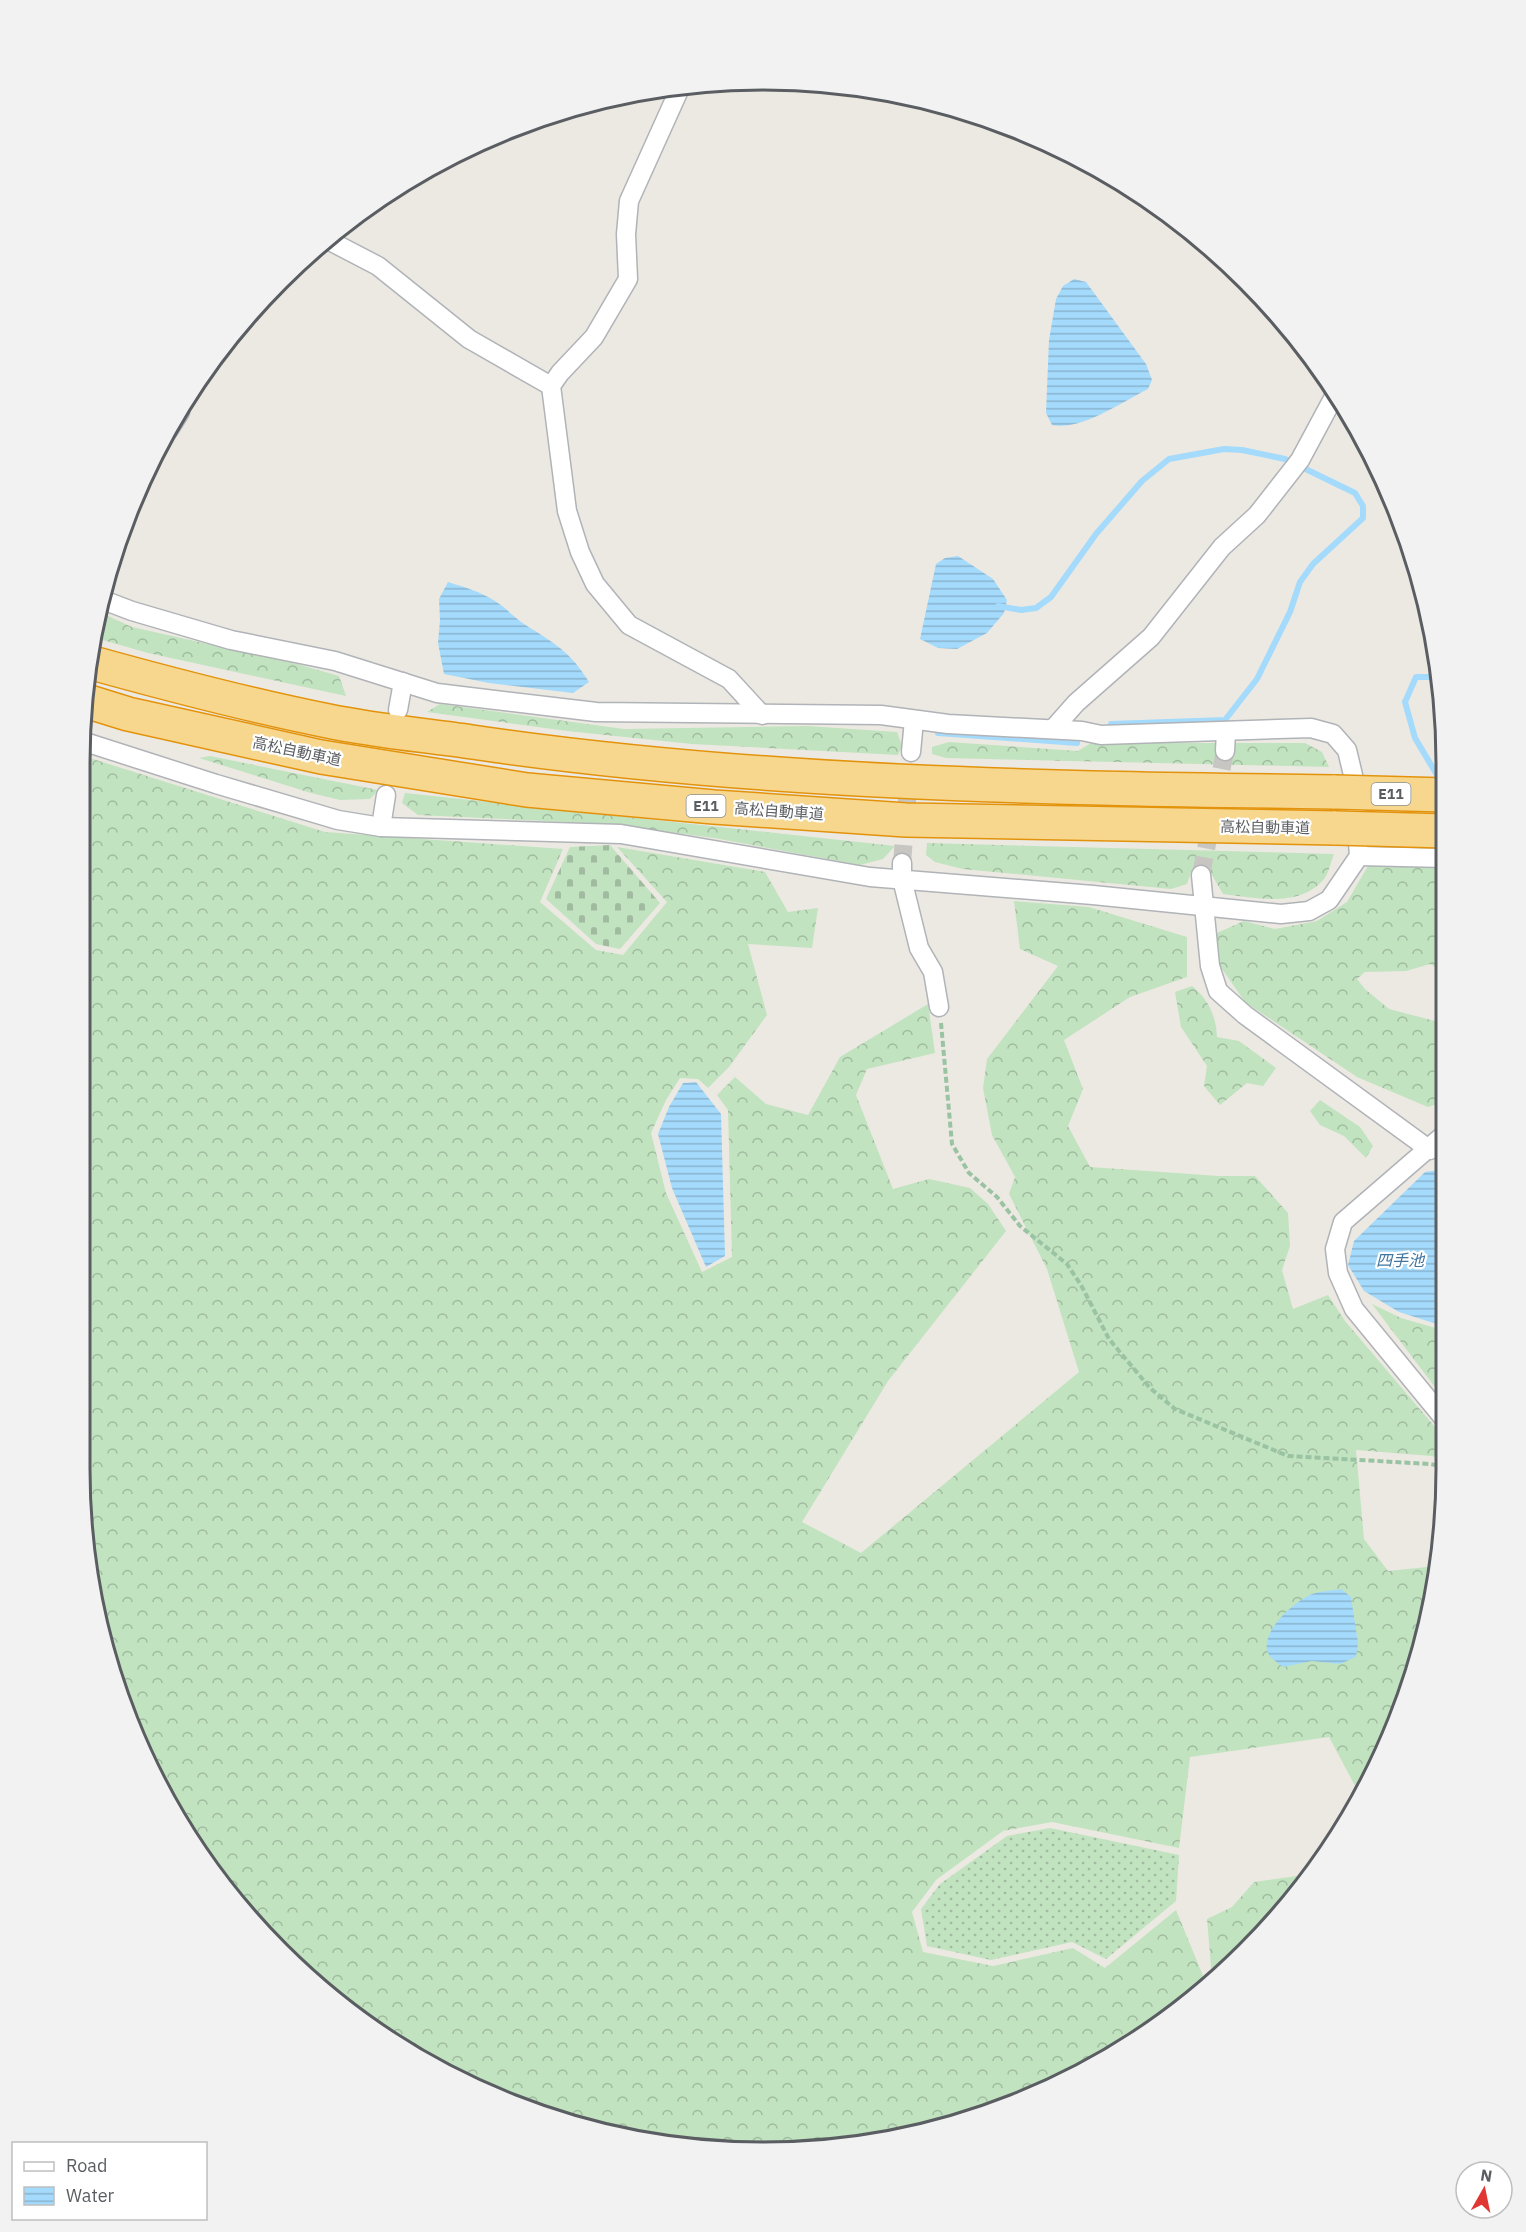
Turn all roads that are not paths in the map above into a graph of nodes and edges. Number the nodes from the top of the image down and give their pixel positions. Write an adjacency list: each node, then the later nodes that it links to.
1 (676, 96): 3 (street)
2 (335, 244): 3 (street)
3 (551, 386): 10 (street)
4 (1331, 402): 12 (street)
5 (110, 603): 7 (street)
6 (98, 664): 18 (highway, E11, bridge)
7 (403, 682): 9 (street); 10 (street)
8 (93, 703): 20 (highway, 高松自動車道 / E11, bridge)
9 (398, 710)
10 (762, 715): 11 (street)
11 (914, 720): 12 (street); 15 (street)
12 (1053, 729): 13 (street)
13 (1226, 731): 16 (street); 21 (street)
14 (90, 744): 19 (street)
15 (911, 752)
16 (1225, 752)
17 (386, 795): 19 (street)
18 (1436, 795)
19 (381, 826): 23 (street)
20 (1436, 831)
21 (1359, 856): 22 (street); 25 (street)
22 (1436, 858)
23 (902, 871): 25 (street); 26 (street)
24 (1201, 875): 25 (street)
25 (1204, 905): 28 (street)
26 (939, 1007)
27 (1436, 1144): 28 (street)
28 (1430, 1150): 29 (street)
29 (1436, 1409)

